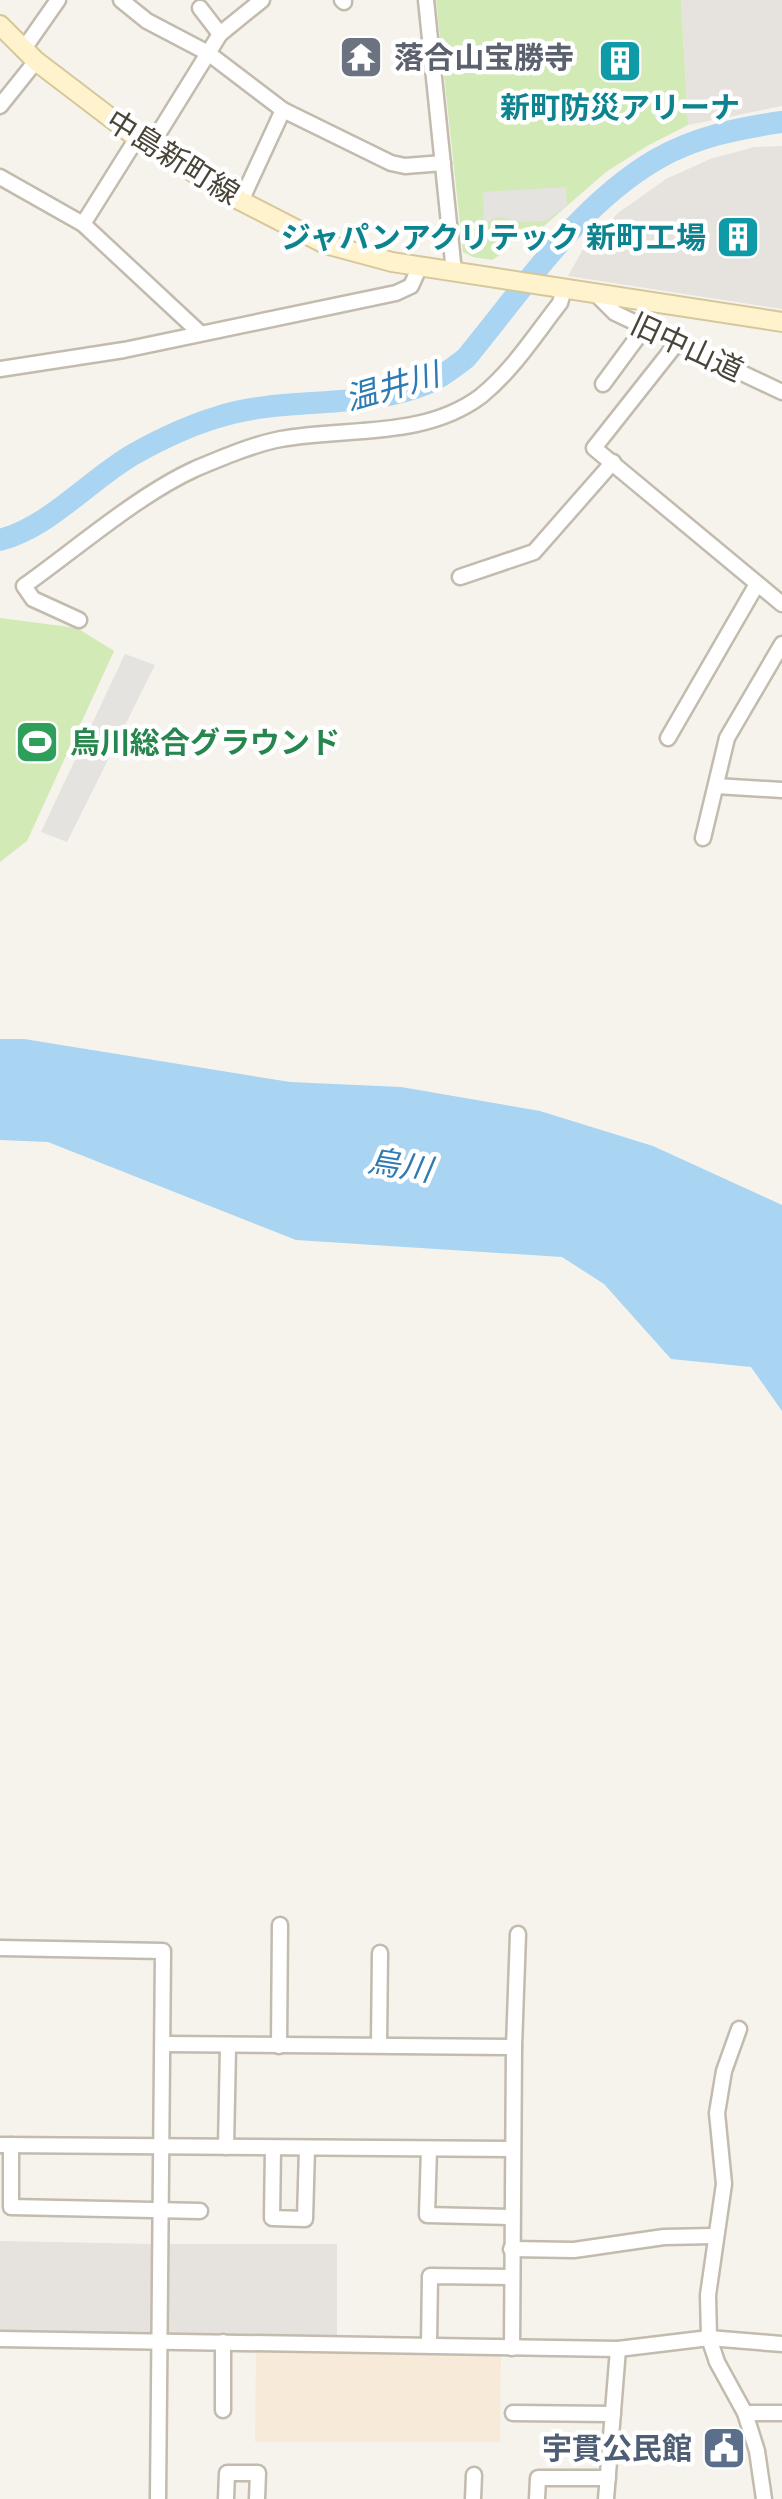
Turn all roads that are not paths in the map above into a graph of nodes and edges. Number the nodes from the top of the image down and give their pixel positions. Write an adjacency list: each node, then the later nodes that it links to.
1 (58, 0): 9 (street)
2 (121, 0): 8 (street)
3 (262, 0): 7 (street)
4 (426, 0): 13 (street)
5 (200, 8): 7 (street)
6 (0, 25): 9 (main road, 中島新町線)
7 (220, 34): 8 (street)
8 (208, 53): 11 (street); 12 (street)
9 (30, 56): 10 (street); 12 (main road, 中島新町線)
10 (0, 106)
11 (282, 110): 13 (street); 15 (street)
12 (144, 143): 15 (main road, 中島新町線); 16 (street)
13 (443, 163): 18 (street)
14 (0, 177): 16 (street)
15 (241, 200): 17 (main road, 中島新町線)
16 (83, 224): 23 (street)
17 (420, 266): 18 (main road, 中島新町線); 23 (street)
18 (454, 272): 19 (main road, 中島新町線)
19 (559, 288): 20 (main road, 中島新町線); 32 (street)
20 (597, 296): 21 (main road, 中島新町線); 22 (street, 旧中山道)
21 (782, 322)
22 (644, 328): 24 (street, 旧中山道); 26 (street)
23 (200, 333): 25 (street)
24 (677, 343): 27 (street, 旧中山道); 28 (street)
25 (0, 369)
26 (603, 384)
27 (782, 392)
28 (613, 462): 29 (street); 30 (street)
29 (460, 577)
30 (758, 584): 31 (street); 34 (street)
31 (782, 604)
32 (79, 620)
33 (782, 644): 35 (street)
34 (668, 738)
35 (716, 786): 36 (street); 37 (street)
36 (782, 790)
37 (703, 838)
38 (280, 1925): 45 (street)
39 (518, 1934): 47 (street)
40 (0, 1948): 43 (street)
41 (380, 1954): 44 (street)
42 (740, 2028): 58 (street)
43 (164, 2044): 46 (street); 49 (street)
44 (379, 2045): 45 (street); 47 (street)
45 (279, 2046): 46 (street)
46 (228, 2047): 50 (street)
47 (514, 2047): 54 (street)
48 (6, 2145): 49 (street); 55 (street)
49 (159, 2147): 50 (street); 55 (street)
50 (226, 2148): 51 (street)
51 (273, 2148): 52 (street); 52 (street)
52 (307, 2148): 53 (street)
53 (429, 2149): 54 (street); 57 (street)
54 (513, 2149): 57 (street)
55 (159, 2210): 56 (street); 63 (street)
56 (200, 2211)
57 (512, 2217): 59 (street)
58 (714, 2236): 59 (street); 62 (street)
59 (511, 2250): 60 (street)
60 (512, 2277): 65 (street); 67 (street)
61 (0, 2338): 63 (street)
62 (709, 2338): 66 (street); 68 (street); 71 (street)
63 (158, 2341): 64 (street); 76 (street)
64 (223, 2342): 65 (street); 69 (street)
65 (429, 2344): 67 (street)
66 (782, 2344)
67 (512, 2348): 68 (street)
68 (618, 2349): 73 (street)
69 (223, 2410)
70 (513, 2413): 73 (street)
71 (745, 2413): 72 (street); 82 (street)
72 (782, 2413)
73 (613, 2414): 75 (street)
74 (474, 2475): 79 (street)
75 (608, 2478): 80 (street); 81 (street)
76 (158, 2499)
77 (226, 2499): 78 (street)
78 (257, 2499)
79 (474, 2499)
80 (537, 2499)
81 (606, 2499)
82 (764, 2499)

